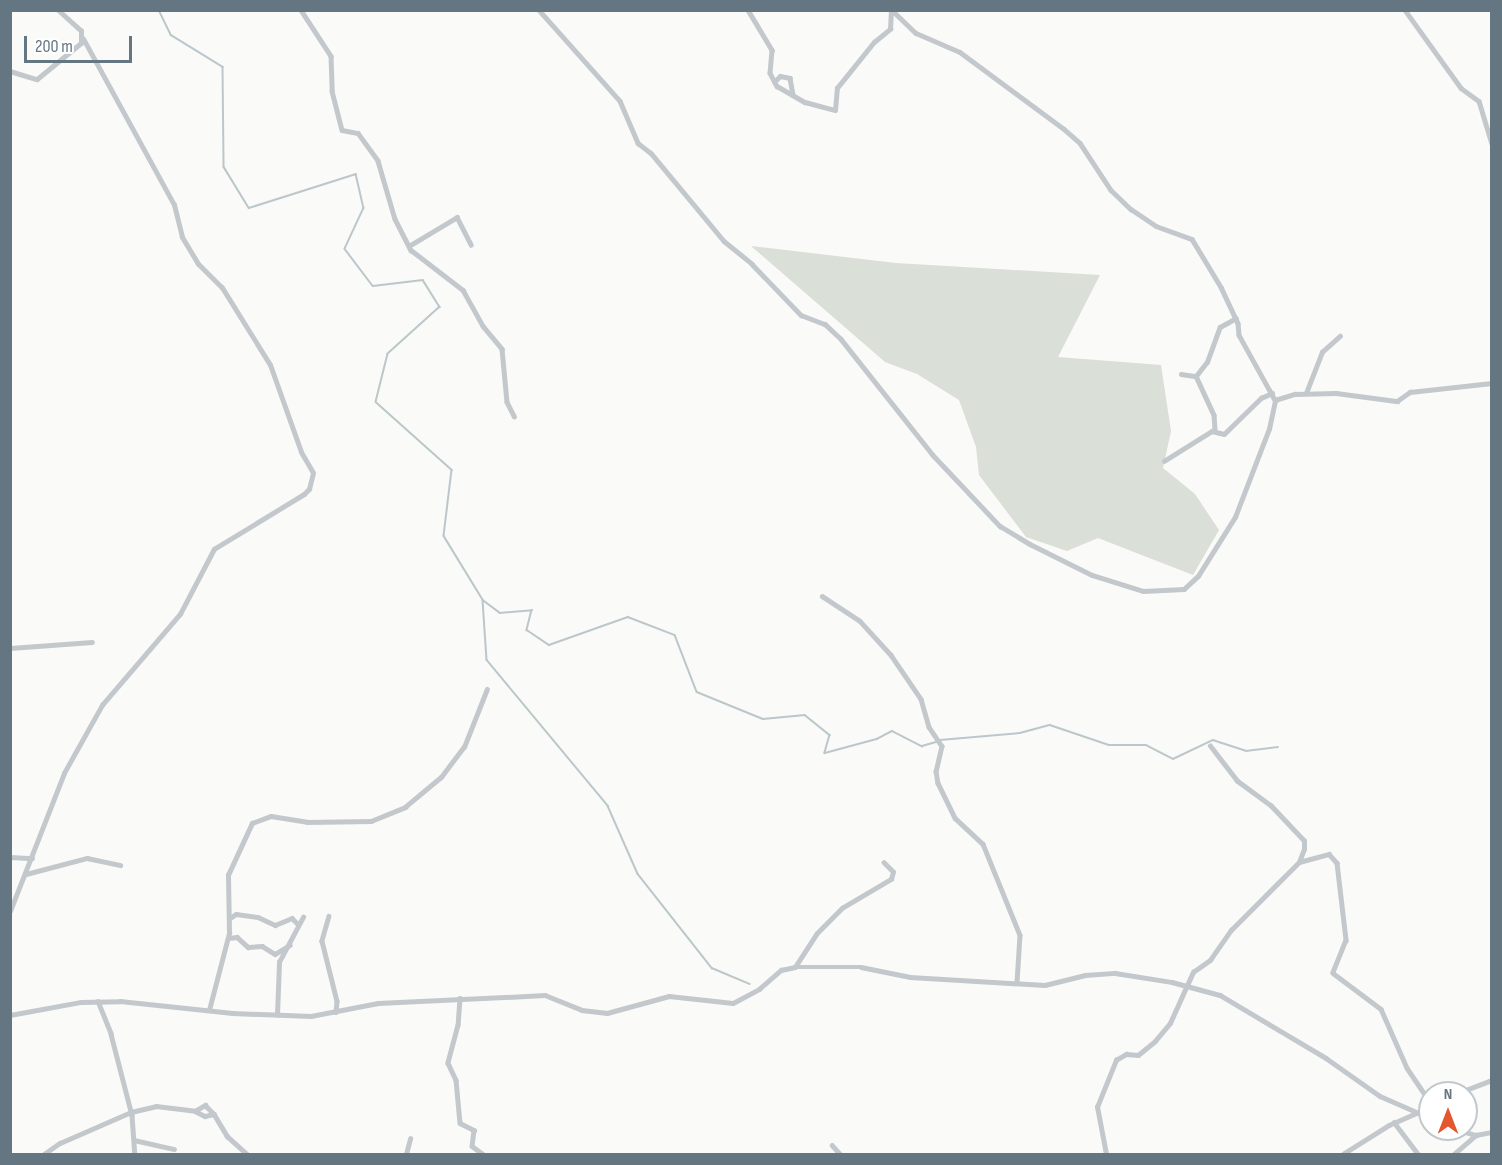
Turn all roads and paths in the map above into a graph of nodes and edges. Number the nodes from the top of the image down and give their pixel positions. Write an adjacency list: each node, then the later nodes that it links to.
1 (58, 10): 7 (street)
2 (301, 10): 13 (street)
3 (539, 10): 21 (street)
4 (748, 10): 9 (street)
5 (891, 10): 10 (street); 14 (street)
6 (1405, 10): 11 (street)
7 (83, 39): 8 (street); 31 (street)
8 (10, 71)
9 (774, 82): 10 (street); 10 (street)
10 (793, 94)
11 (1491, 144)
12 (471, 245): 13 (street)
13 (409, 246): 22 (street)
14 (1236, 318): 17 (street); 19 (street)
15 (1340, 336): 20 (street)
16 (1181, 374): 17 (street)
17 (1196, 376): 23 (street)
18 (1491, 383): 20 (street)
19 (1272, 393): 21 (street); 23 (street)
20 (1306, 393): 21 (street)
21 (1275, 400)
22 (514, 416)
23 (1215, 430): 24 (street)
24 (1164, 461)
25 (822, 596): 44 (street)
26 (92, 642): 27 (street)
27 (10, 648)
28 (487, 689): 39 (street)
29 (1210, 746): 32 (street)
30 (10, 857): 31 (street)
31 (32, 858): 35 (street)
32 (1299, 862): 45 (street); 52 (street)
33 (884, 864): 43 (street)
34 (120, 865): 35 (street)
35 (26, 874): 36 (street)
36 (10, 911)
37 (329, 916): 49 (street)
38 (303, 917): 40 (street)
39 (230, 918): 40 (street); 41 (street)
40 (298, 924): 42 (street)
41 (228, 938): 42 (street); 48 (street)
42 (290, 945): 51 (street)
43 (795, 967): 44 (street); 46 (street)
44 (1017, 983): 45 (street)
45 (1185, 985): 56 (street); 71 (street)
46 (460, 998): 49 (street); 69 (street)
47 (98, 1001): 48 (street); 50 (street); 54 (street)
48 (209, 1010): 51 (street)
49 (336, 1012): 51 (street)
50 (10, 1015)
51 (277, 1015)
52 (1418, 1084)
53 (195, 1111): 54 (street); 55 (street); 55 (street)
54 (131, 1112): 57 (street); 59 (street)
55 (213, 1113): 67 (street)
56 (1416, 1114): 58 (street)
57 (123, 1117): 59 (street); 65 (street)
58 (1394, 1122): 72 (street); 73 (street)
59 (132, 1124): 61 (street)
60 (410, 1139): 68 (street)
61 (134, 1140): 64 (street); 66 (street)
62 (1469, 1141): 74 (street)
63 (832, 1145): 70 (street)
64 (174, 1149)
65 (44, 1155)
66 (135, 1155)
67 (247, 1155)
68 (405, 1155)
69 (483, 1155)
70 (840, 1155)
71 (1106, 1155)
72 (1343, 1155)
73 (1418, 1155)
74 (1454, 1155)

